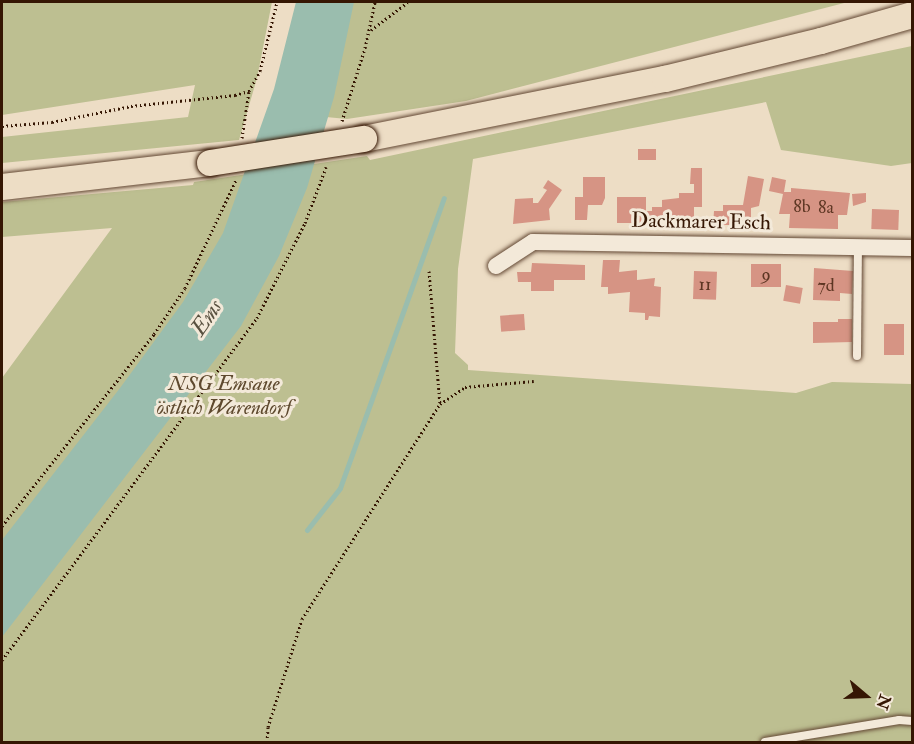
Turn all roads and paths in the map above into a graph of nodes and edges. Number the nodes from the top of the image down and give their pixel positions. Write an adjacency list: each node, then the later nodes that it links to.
1 (277, 2): 6 (path)
2 (375, 2): 5 (path)
3 (408, 2): 5 (path)
4 (912, 15): 12 (main road, bridge)
5 (369, 31): 7 (path)
6 (249, 91): 8 (path); 9 (path)
7 (348, 103)
8 (2, 126)
9 (242, 146)
10 (237, 178): 20 (path)
11 (320, 184): 21 (path)
12 (2, 187)
13 (858, 247): 14 (street, Dackmarer Esch); 15 (street, Dackmarer Esch); 17 (lane)
14 (912, 248)
15 (496, 266)
16 (429, 271): 19 (path)
17 (857, 356)
18 (534, 381): 19 (path)
19 (440, 404): 23 (path)
20 (2, 526)
21 (2, 660)
22 (912, 721): 24 (lane)
23 (267, 742)
24 (765, 742)

